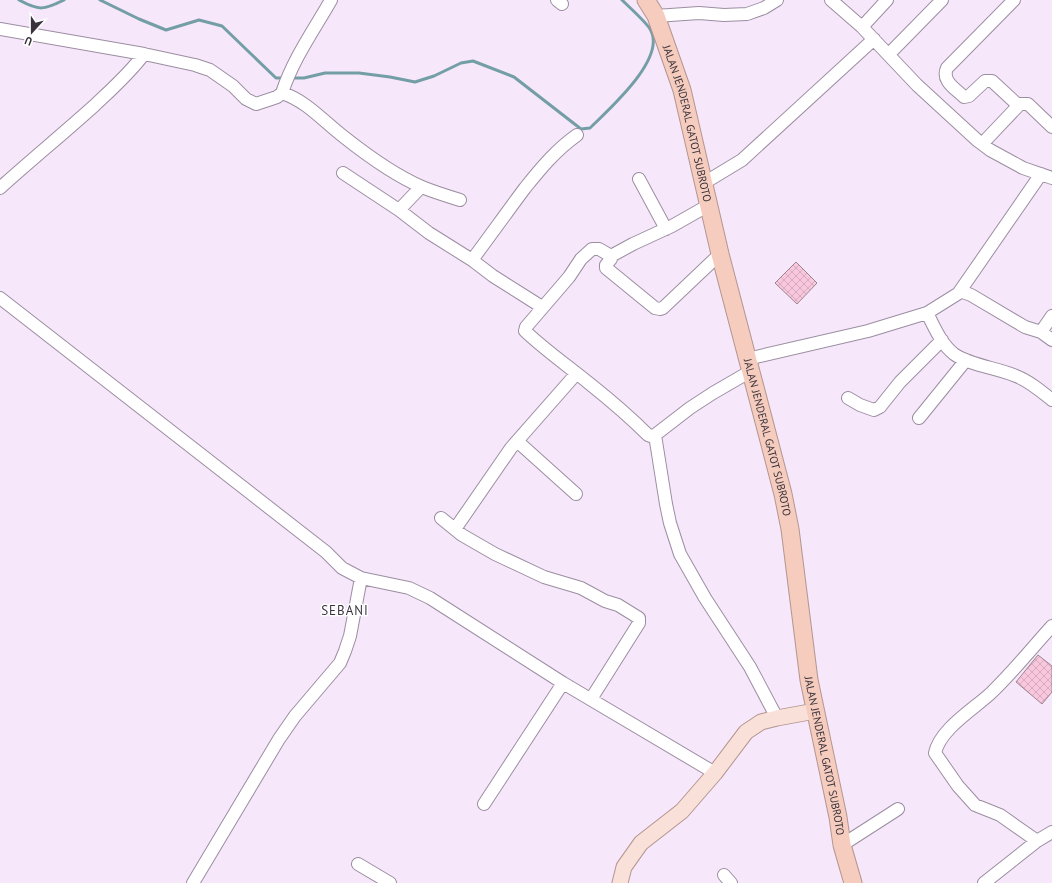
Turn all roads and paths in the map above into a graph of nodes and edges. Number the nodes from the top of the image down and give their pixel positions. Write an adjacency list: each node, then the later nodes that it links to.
1 (332, 0): 14 (street)
2 (646, 0): 8 (highway, JALAN JENDERAL GATOT SUBROTO)
3 (777, 0): 8 (street)
4 (831, 0): 9 (street)
5 (887, 0): 9 (street)
6 (942, 0): 13 (street)
7 (1014, 0): 15 (street)
8 (656, 16): 22 (highway, JALAN JENDERAL GATOT SUBROTO)
9 (862, 26): 11 (street)
10 (0, 29): 12 (street)
11 (874, 39): 13 (street); 22 (street)
12 (144, 54): 14 (street); 24 (street)
13 (889, 54): 18 (street)
14 (283, 89): 23 (street)
15 (1018, 104): 16 (street); 18 (street)
16 (1052, 127)
17 (577, 135): 31 (street)
18 (982, 144): 20 (street)
19 (343, 173): 27 (street)
20 (1046, 176): 32 (street)
21 (639, 179): 28 (street)
22 (704, 183): 26 (highway, JALAN JENDERAL GATOT SUBROTO)
23 (421, 186): 25 (street); 27 (street)
24 (0, 188)
25 (460, 200)
26 (709, 205): 28 (street); 29 (highway, JALAN JENDERAL GATOT SUBROTO)
27 (399, 210): 31 (street)
28 (666, 229): 30 (street)
29 (720, 254): 30 (street); 41 (highway, JALAN JENDERAL GATOT SUBROTO)
30 (611, 256): 34 (street)
31 (472, 260): 34 (street)
32 (960, 291): 35 (street); 37 (street)
33 (0, 298): 51 (street)
34 (542, 308): 42 (street)
35 (927, 313): 38 (street); 41 (street)
36 (1052, 316): 37 (street)
37 (1040, 332): 39 (street)
38 (942, 340): 40 (street); 43 (street)
39 (1052, 340)
40 (966, 360): 44 (street); 45 (street)
41 (749, 365): 46 (street); 55 (highway, JALAN JENDERAL GATOT SUBROTO)
42 (576, 374): 46 (street); 47 (street)
43 (848, 398)
44 (1052, 400)
45 (919, 418)
46 (655, 435): 56 (street)
47 (518, 441): 48 (street); 50 (street)
48 (576, 494)
49 (441, 518): 50 (street)
50 (455, 529): 54 (street)
51 (361, 578): 53 (street); 64 (street)
52 (1052, 626): 61 (street)
53 (563, 683): 54 (street); 58 (street)
54 (591, 699): 57 (street)
55 (815, 711): 56 (main road); 62 (highway, JALAN JENDERAL GATOT SUBROTO)
56 (777, 718): 57 (main road)
57 (714, 773): 66 (main road)
58 (484, 804)
59 (898, 809): 62 (street)
60 (1052, 832): 61 (street)
61 (1038, 841): 68 (street)
62 (842, 845): 67 (highway, JALAN JENDERAL GATOT SUBROTO)
63 (358, 864): 65 (street)
64 (193, 883)
65 (390, 883)
66 (620, 883)
67 (853, 883)
68 (984, 883)

